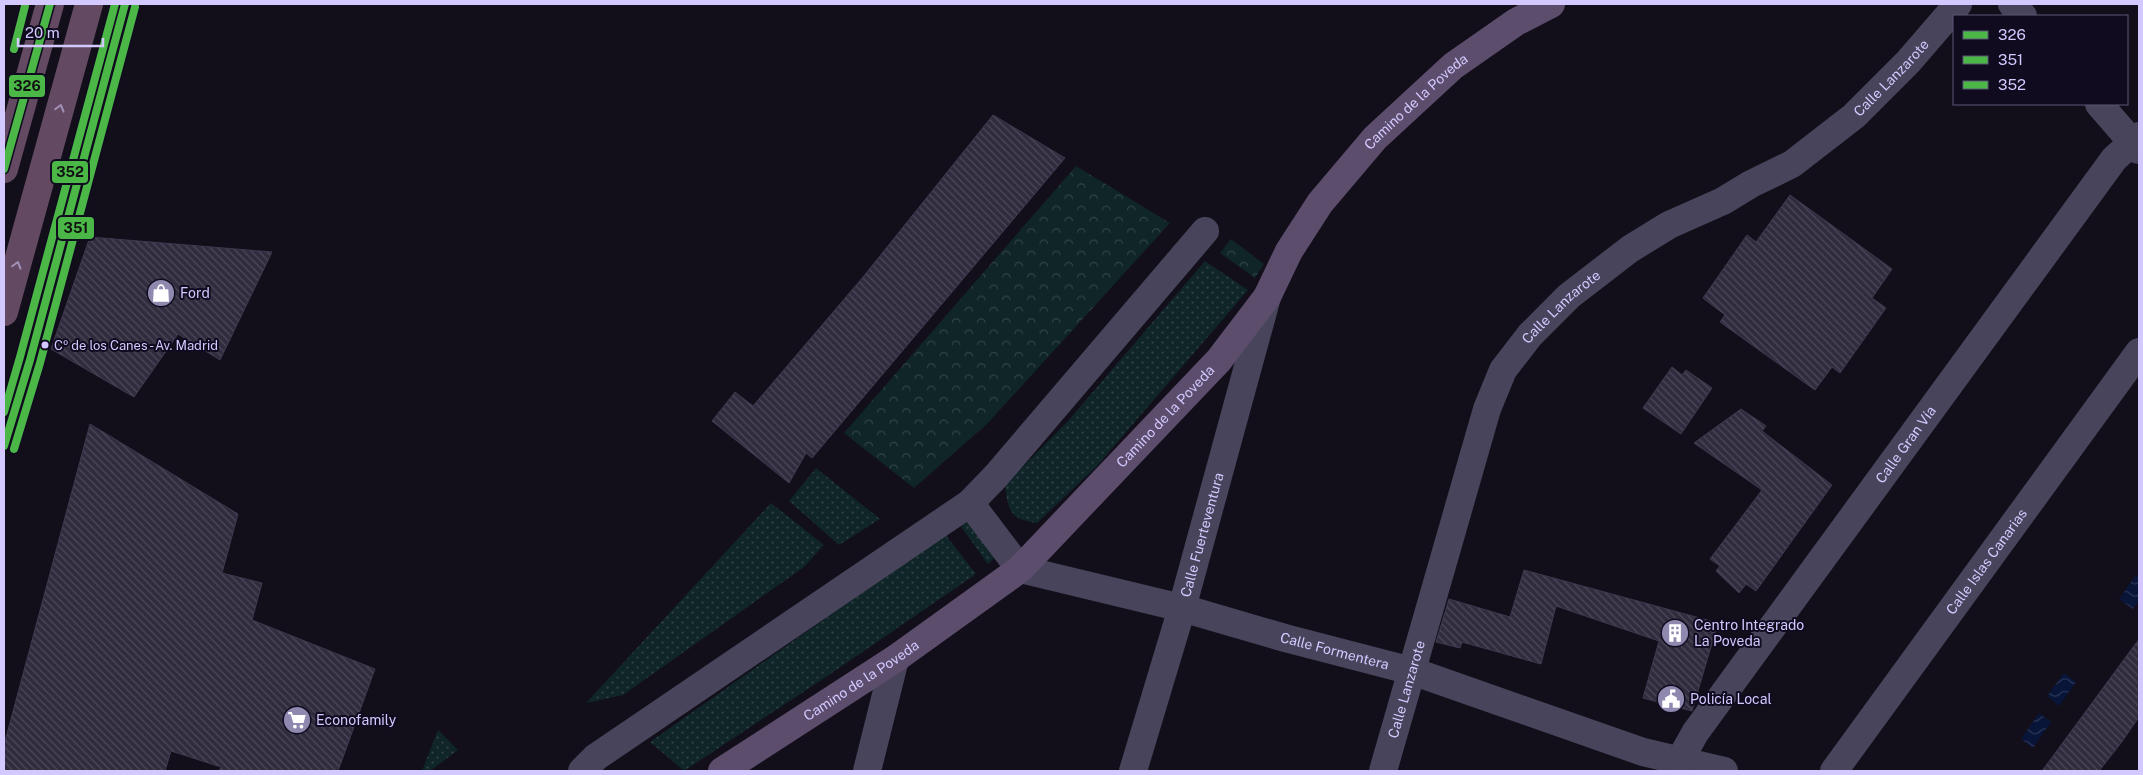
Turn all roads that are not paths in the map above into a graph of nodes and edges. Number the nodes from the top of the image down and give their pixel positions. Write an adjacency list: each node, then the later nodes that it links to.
1 (50, 4): 9 (highway)
2 (90, 4): 12 (highway, one-way to 2)
3 (1550, 4): 11 (main road, Camino de la Poveda)
4 (1958, 4): 18 (street, Calle Lanzarote)
5 (2012, 4): 6 (street)
6 (2022, 15)
7 (2100, 105): 8 (street)
8 (2137, 143): 19 (street, Calle Gran Vía)
9 (4, 169)
10 (1205, 231): 14 (street)
11 (1267, 297): 15 (main road, Camino de la Poveda); 16 (street, Calle Fuerteventura)
12 (4, 312)
13 (2139, 352): 27 (street, Calle Islas Canarias)
14 (970, 503): 15 (street); 21 (street)
15 (1020, 569): 16 (street, Calle Formentera); 17 (main road, Camino de la Poveda)
16 (1182, 608): 18 (street, Calle Formentera); 24 (street, Calle Fuerteventura)
17 (895, 659): 22 (main road, Camino de la Poveda); 23 (street)
18 (1412, 671): 20 (street, Calle Formentera); 25 (street, Calle Lanzarote)
19 (1680, 760): 20 (street, Calle Formentera); 26 (street, Calle Formentera)
20 (1641, 761)
21 (582, 771)
22 (722, 771)
23 (867, 771)
24 (1133, 771)
25 (1382, 771)
26 (1724, 771)
27 (1834, 771)

